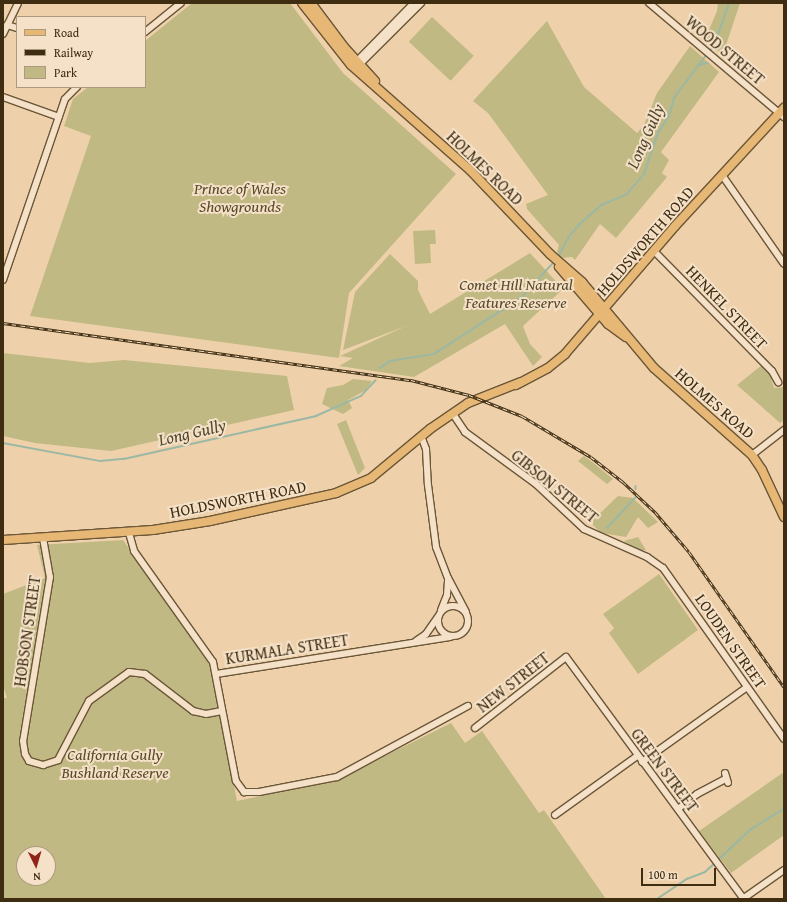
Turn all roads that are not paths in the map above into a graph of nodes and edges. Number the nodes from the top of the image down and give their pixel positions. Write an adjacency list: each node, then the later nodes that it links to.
1 (18, 3): 8 (street)
2 (181, 3): 10 (street)
3 (302, 3): 12 (main road, HOLMES ROAD)
4 (311, 3): 12 (main road, HOLMES ROAD)
5 (414, 3): 12 (street)
6 (421, 3): 12 (street)
7 (649, 3): 15 (street, WOOD STREET)
8 (7, 25): 9 (street); 11 (street)
9 (16, 28)
10 (146, 31)
11 (3, 34)
12 (355, 65): 19 (main road, HOLMES ROAD)
13 (76, 88): 16 (street)
14 (3, 97): 16 (street)
15 (783, 112): 17 (main road, HOLDSWORTH ROAD)
16 (59, 117): 21 (street)
17 (722, 175): 18 (main road, HOLDSWORTH ROAD); 20 (street)
18 (654, 251): 22 (main road, HOLDSWORTH ROAD); 25 (street, HENKEL STREET)
19 (555, 260): 22 (main road, HOLMES ROAD); 23 (main road, HOLMES ROAD)
20 (784, 264)
21 (3, 280)
22 (606, 308): 23 (main road, HOLDSWORTH ROAD); 24 (main road, HOLMES ROAD)
23 (600, 315): 24 (main road, HOLMES ROAD); 26 (main road, HOLDSWORTH ROAD)
24 (626, 336): 29 (main road, HOLMES ROAD)
25 (778, 382)
26 (453, 414): 28 (main road, HOLDSWORTH ROAD); 34 (street, GIBSON STREET)
27 (784, 430): 29 (street)
28 (421, 436): 31 (main road, HOLDSWORTH ROAD); 35 (street)
29 (752, 455): 30 (main road, HOLMES ROAD)
30 (784, 517)
31 (129, 533): 32 (main road, HOLDSWORTH ROAD); 41 (street, KURMALA STREET)
32 (43, 538): 33 (main road, HOLDSWORTH ROAD); 44 (street, HOBSON STREET)
33 (3, 540)
34 (654, 561): 42 (street, LOUDEN STREET)
35 (448, 578): 36 (street); 37 (street, KURMALA STREET)
36 (466, 612): 37 (street); 38 (street)
37 (439, 614): 38 (street); 39 (street, KURMALA STREET)
38 (450, 637): 39 (street, KURMALA STREET)
39 (409, 644): 41 (street, KURMALA STREET)
40 (566, 657): 45 (street, NEW STREET); 47 (street, GREEN STREET)
41 (216, 674): 44 (street)
42 (747, 687): 46 (street, LOUDEN STREET); 47 (street)
43 (468, 706): 44 (street)
44 (222, 711)
45 (475, 728)
46 (784, 739)
47 (640, 759): 49 (street, GREEN STREET); 50 (street)
48 (726, 778): 49 (street)
49 (678, 809): 52 (street, GREEN STREET)
50 (555, 815)
51 (784, 870): 52 (street)
52 (744, 898)

